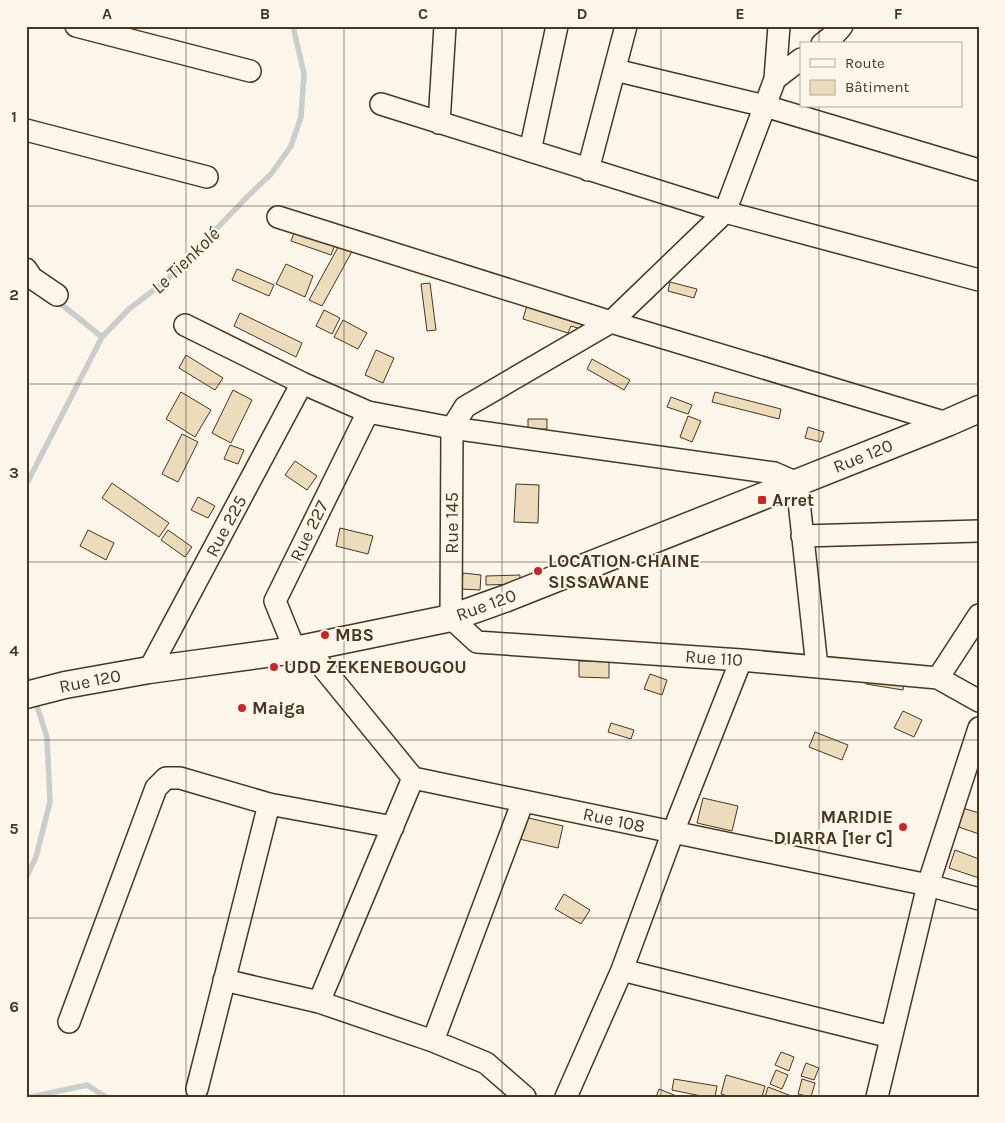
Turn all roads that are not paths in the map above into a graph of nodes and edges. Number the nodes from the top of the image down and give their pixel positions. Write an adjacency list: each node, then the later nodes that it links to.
1 (444, 26): 14 (street)
2 (557, 26): 16 (street)
3 (626, 26): 9 (street)
4 (779, 26): 11 (street)
5 (842, 26): 7 (street)
6 (82, 27): 10 (street)
7 (825, 42)
8 (800, 60): 11 (street)
9 (615, 70): 13 (street); 17 (street)
10 (250, 71)
11 (775, 79): 13 (street)
12 (381, 104): 14 (street)
13 (766, 106): 18 (street); 20 (street)
14 (439, 122): 16 (street)
15 (26, 130): 19 (street)
16 (530, 151): 17 (street)
17 (588, 170): 20 (street)
18 (979, 170)
19 (207, 177)
20 (725, 212): 23 (street); 25 (street)
21 (278, 217): 25 (street)
22 (26, 269): 24 (street)
23 (979, 280)
24 (58, 295)
25 (611, 322): 30 (street); 31 (street)
26 (185, 325): 27 (street)
27 (302, 382): 29 (street); 40 (street, Rue 225)
28 (979, 409): 30 (main road, Rue 120)
29 (368, 412): 31 (street); 37 (street, Rue 227)
30 (946, 423): 32 (main road, Rue 120)
31 (452, 428): 32 (street); 36 (street, Rue 145)
32 (797, 483): 34 (street); 36 (main road, Rue 120)
33 (979, 531): 34 (street)
34 (802, 536): 39 (street)
35 (979, 615): 41 (street)
36 (451, 618): 37 (main road, Rue 120); 38 (street, Rue 110)
37 (301, 649): 40 (main road, Rue 120); 45 (street)
38 (741, 660): 39 (street, Rue 110); 49 (street)
39 (817, 667): 41 (street, Rue 110)
40 (149, 670): 42 (main road, Rue 120)
41 (938, 678): 43 (street, Rue 110)
42 (26, 695)
43 (979, 701)
44 (979, 728): 50 (street)
45 (413, 778): 46 (street, Rue 108); 48 (street)
46 (523, 801): 49 (street, Rue 108); 57 (street)
47 (269, 804): 48 (street); 53 (street); 55 (street)
48 (393, 827): 54 (street)
49 (673, 832): 50 (street, Rue 108); 52 (street)
50 (928, 885): 51 (street, Rue 108); 56 (street)
51 (979, 899)
52 (622, 970): 56 (street); 60 (street)
53 (224, 980): 54 (street); 58 (street)
54 (318, 1002): 57 (street)
55 (69, 1022)
56 (891, 1037): 61 (street)
57 (433, 1041): 59 (street)
58 (197, 1089)
59 (516, 1094)
60 (566, 1097)
61 (877, 1097)

